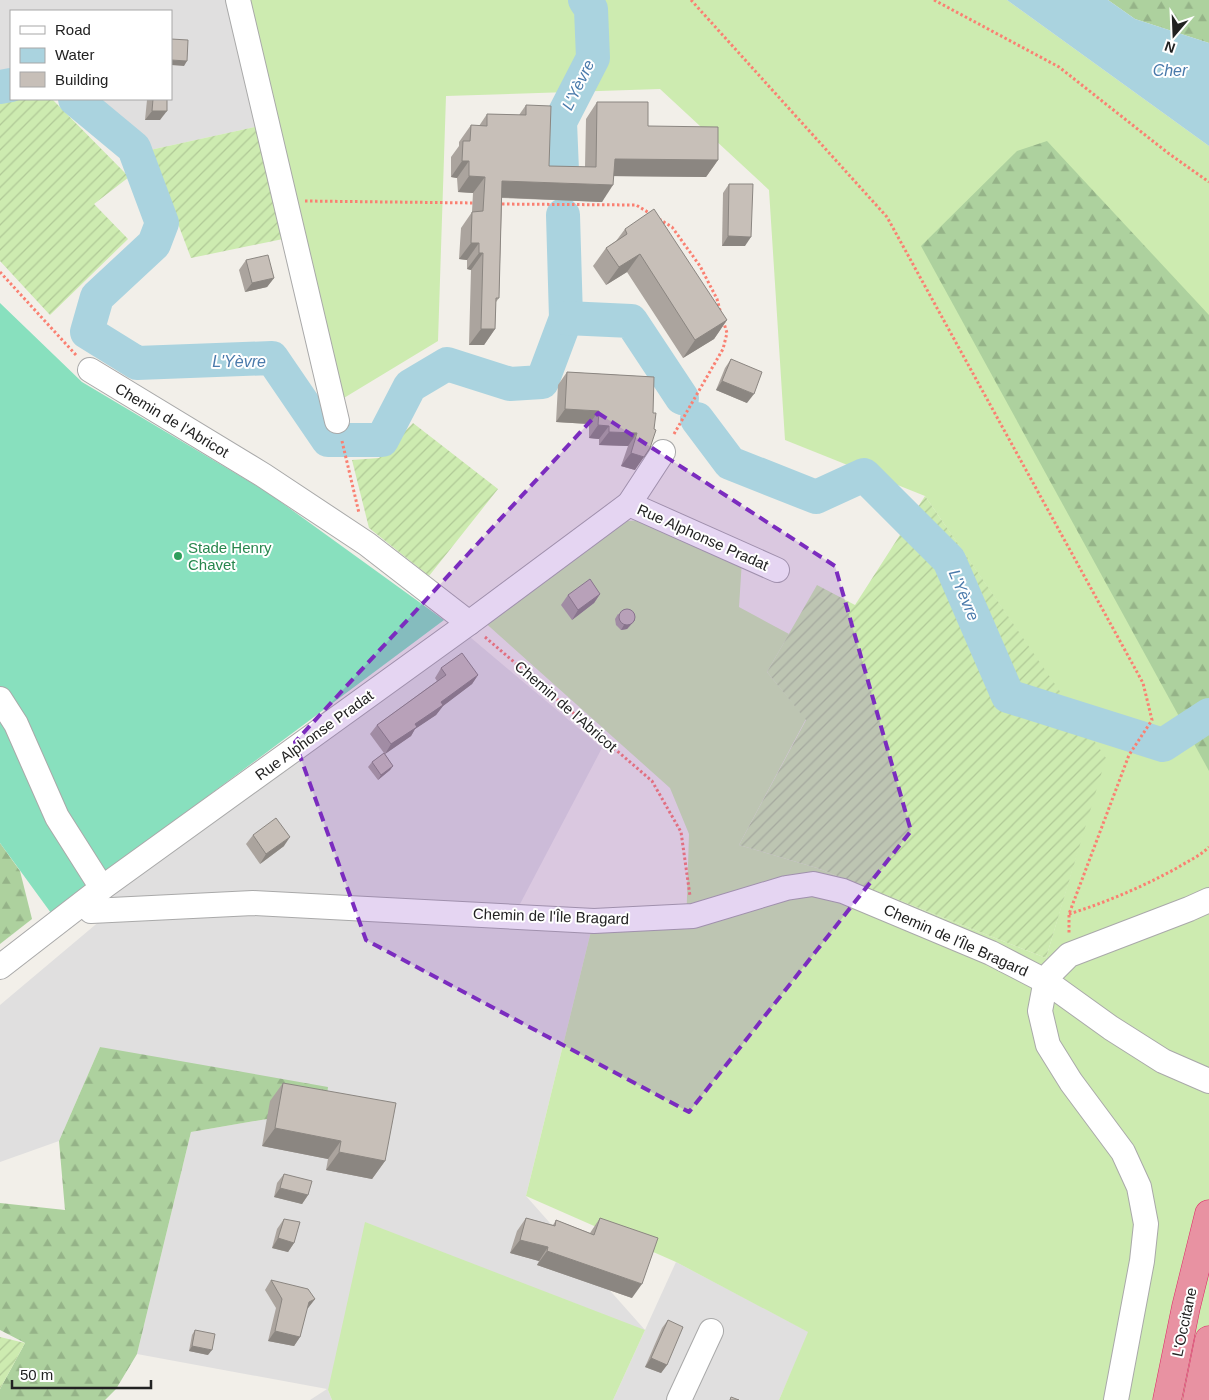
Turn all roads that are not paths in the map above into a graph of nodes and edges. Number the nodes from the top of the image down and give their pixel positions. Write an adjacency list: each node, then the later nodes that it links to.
1 (238, 0): 3 (street)
2 (90, 370): 7 (street, Chemin de l'Abricot)
3 (337, 421)
4 (663, 452): 5 (street, Rue Alphonse Pradat)
5 (629, 504): 6 (street, Rue Alphonse Pradat); 7 (street, Rue Alphonse Pradat)
6 (777, 570)
7 (469, 623): 9 (street, Rue Alphonse Pradat)
8 (0, 699): 9 (street)
9 (94, 895): 11 (street, Rue Alphonse Pradat); 12 (street, Chemin de l'Île Bragard)
10 (1209, 900): 12 (street)
11 (0, 967)
12 (1047, 982): 13 (street, Chemin de l'Île Bragard); 18 (street)
13 (1209, 1081)
14 (1209, 1214): 19 (highway, L'Occitane)
15 (711, 1331): 17 (street)
16 (1209, 1340): 20 (highway, L'Occitane)
17 (679, 1400)
18 (1116, 1400)
19 (1168, 1400)
20 (1197, 1400)

